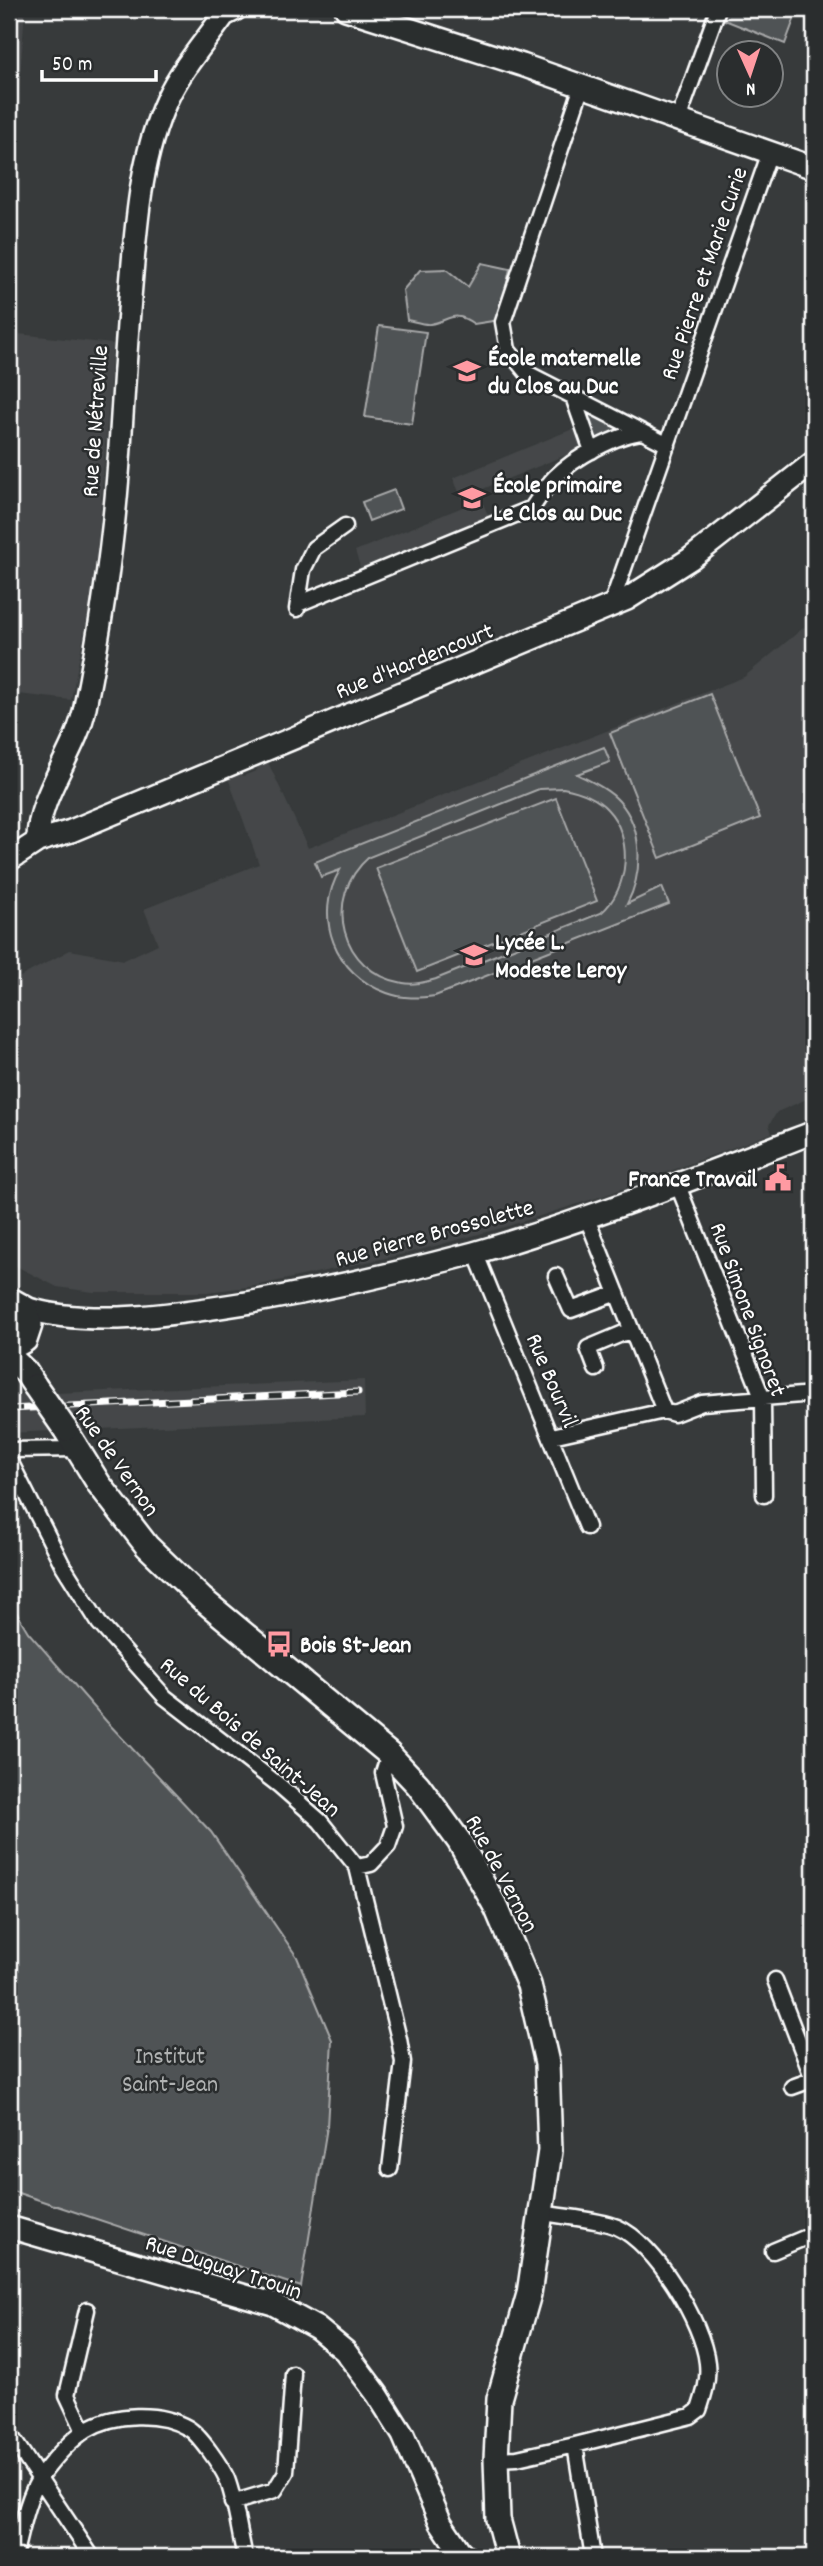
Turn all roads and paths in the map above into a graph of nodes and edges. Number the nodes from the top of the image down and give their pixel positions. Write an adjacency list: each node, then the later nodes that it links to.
1 (346, 9): 4 (street)
2 (718, 9): 5 (street)
3 (228, 11): 15 (street, Rue de Nétreville)
4 (583, 86): 5 (street); 8 (street)
5 (678, 120): 6 (street)
6 (770, 152): 7 (street); 10 (street, Rue Pierre et Marie Curie)
7 (814, 168)
8 (572, 394): 9 (street); 11 (street)
9 (643, 432): 10 (street); 11 (street)
10 (668, 445): 14 (street, Rue Pierre et Marie Curie)
11 (592, 451): 13 (street)
12 (814, 463): 14 (street, Rue d'Hardencourt)
13 (345, 526)
14 (610, 608): 15 (street, Rue d'Hardencourt)
15 (38, 841): 16 (street, Rue d'Hardencourt)
16 (9, 860)
17 (814, 1132): 18 (street, Rue Pierre Brossolette)
18 (677, 1183): 19 (street, Rue Pierre Brossolette); 27 (street, Rue Simone Signoret)
19 (586, 1216): 20 (street, Rue Pierre Brossolette); 22 (street)
20 (475, 1252): 24 (street, Rue Pierre Brossolette); 29 (street, Rue Bourvil)
21 (556, 1276): 22 (street)
22 (617, 1293): 23 (street)
23 (631, 1330): 25 (street); 28 (street)
24 (21, 1343): 30 (main road, Rue de Vernon, bridge)
25 (596, 1369)
26 (814, 1394): 27 (street)
27 (763, 1399): 28 (street); 33 (street, Rue Simone Signoret)
28 (664, 1411): 29 (street)
29 (552, 1436): 34 (street, Rue Bourvil)
30 (78, 1449): 31 (street); 35 (main road, Rue de Vernon)
31 (9, 1450)
32 (9, 1460): 36 (street, Rue du Bois de Saint-Jean)
33 (764, 1495)
34 (587, 1527)
35 (389, 1754): 36 (street); 41 (main road, Rue de Vernon)
36 (357, 1867): 40 (street, Rue du Bois de Saint-Jean)
37 (775, 1980): 38 (street)
38 (814, 2079): 39 (street)
39 (792, 2087)
40 (390, 2169)
41 (543, 2213): 49 (street); 50 (main road, Rue de Vernon)
42 (9, 2227): 56 (street, Rue Duguay Trouin)
43 (814, 2234): 44 (street)
44 (773, 2251)
45 (87, 2311): 47 (street)
46 (293, 2374): 52 (street)
47 (84, 2431): 51 (street); 52 (street)
48 (9, 2433): 51 (street)
49 (575, 2445): 50 (street); 58 (street)
50 (496, 2459): 57 (main road, Rue de Vernon)
51 (39, 2479): 53 (street); 54 (street)
52 (232, 2503): 55 (street)
53 (13, 2557)
54 (92, 2557)
55 (245, 2557)
56 (466, 2557)
57 (508, 2557)
58 (593, 2557)

